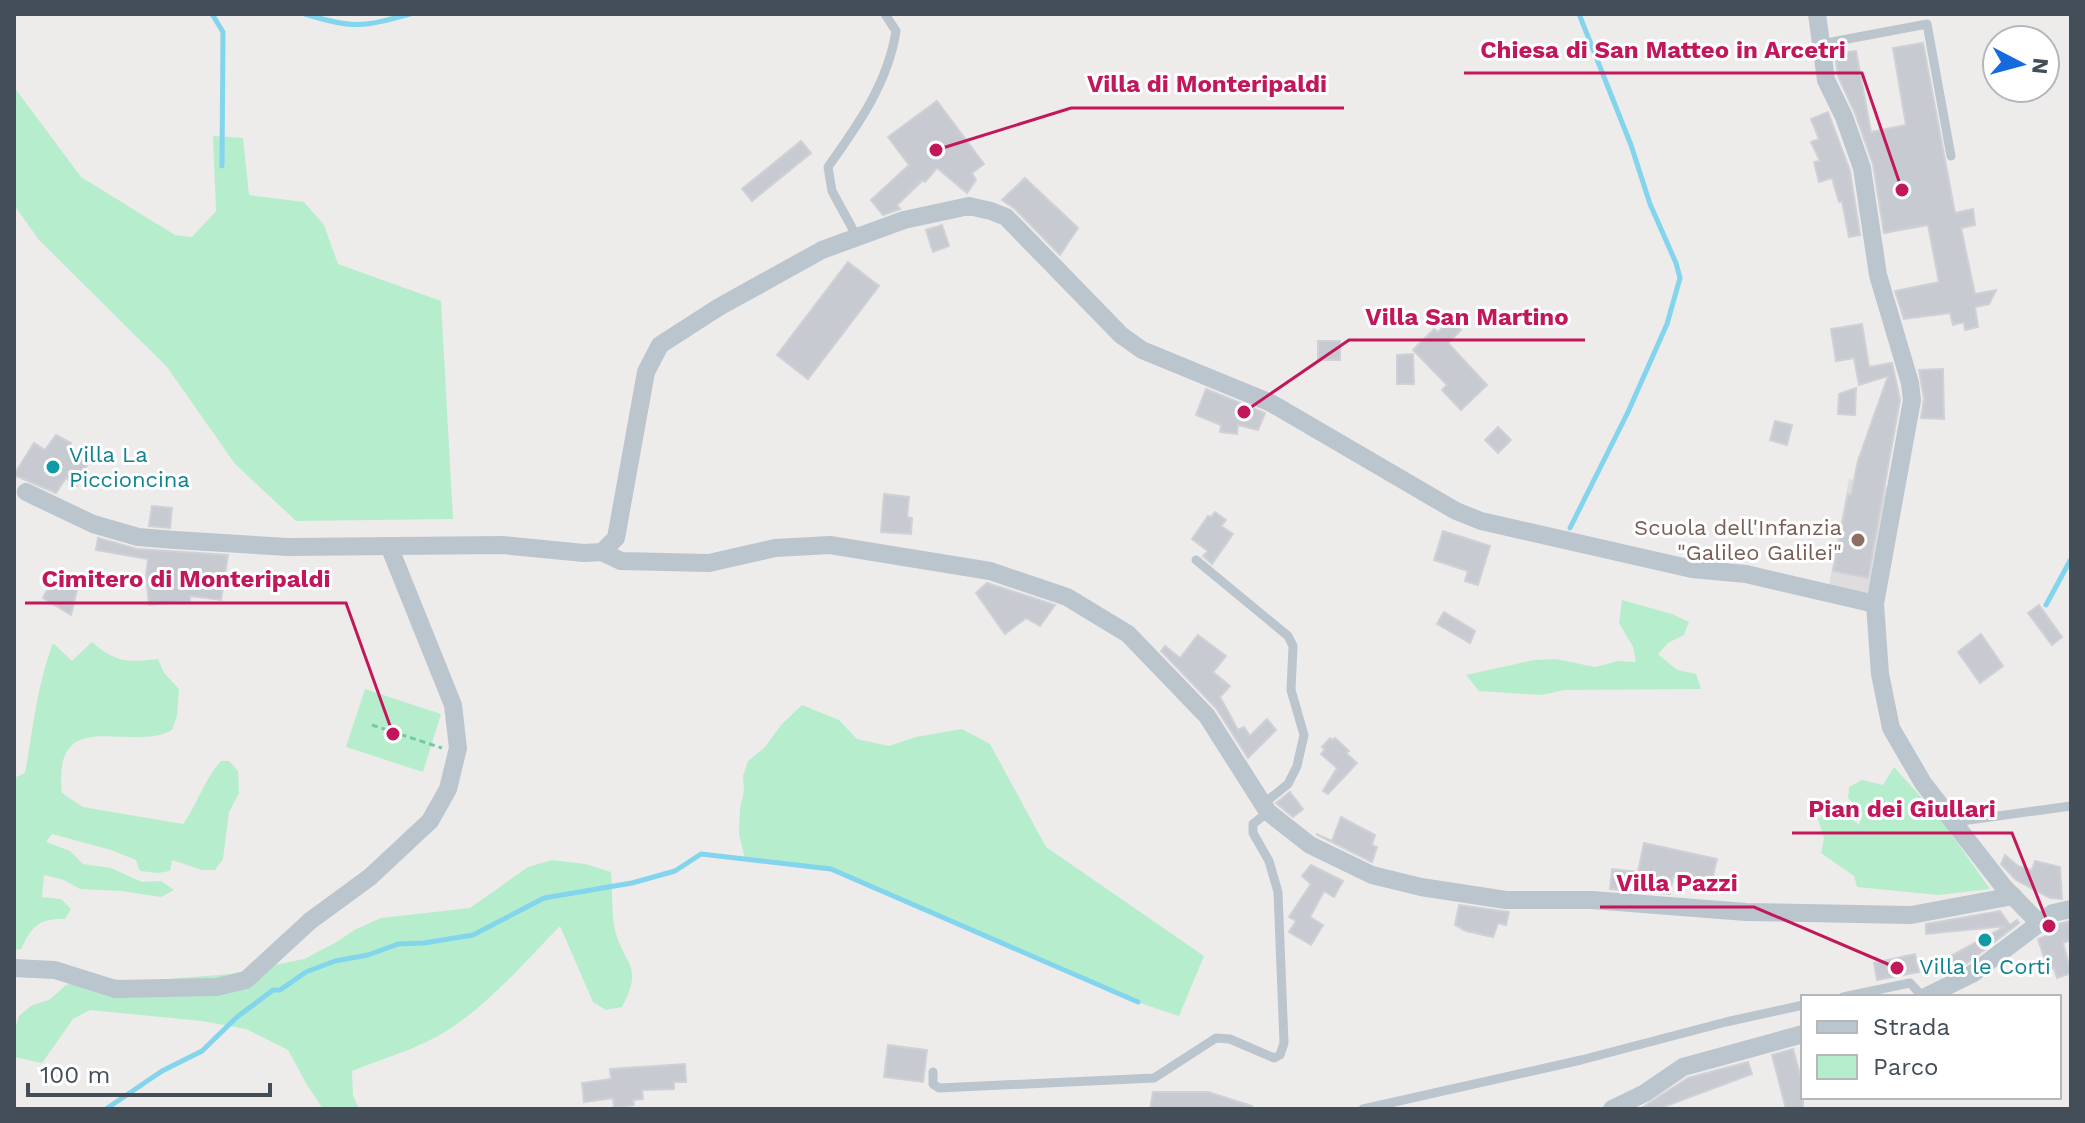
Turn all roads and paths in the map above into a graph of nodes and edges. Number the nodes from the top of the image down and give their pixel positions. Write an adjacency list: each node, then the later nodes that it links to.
1 (885, 14): 5 (lane)
2 (1817, 14): 3 (street)
3 (1821, 44): 4 (lane); 10 (street)
4 (1951, 156)
5 (857, 237): 8 (street); 10 (street)
6 (26, 492): 7 (street)
7 (389, 546): 8 (street); 12 (street)
8 (602, 552): 14 (street)
9 (1196, 560): 14 (lane)
10 (1875, 604): 15 (street)
11 (372, 725): 12 (path)
12 (457, 753): 19 (street)
13 (2071, 806): 15 (lane)
14 (1265, 808): 16 (street); 25 (lane)
15 (1954, 822): 16 (street)
16 (2013, 896): 18 (street)
17 (2071, 909): 18 (street)
18 (2039, 923): 22 (street)
19 (14, 968)
20 (1853, 995): 21 (lane)
21 (1922, 995)
22 (1928, 995)
23 (1801, 1005): 26 (lane)
24 (1801, 1035): 27 (street)
25 (933, 1072)
26 (1363, 1109)
27 (1612, 1109)

